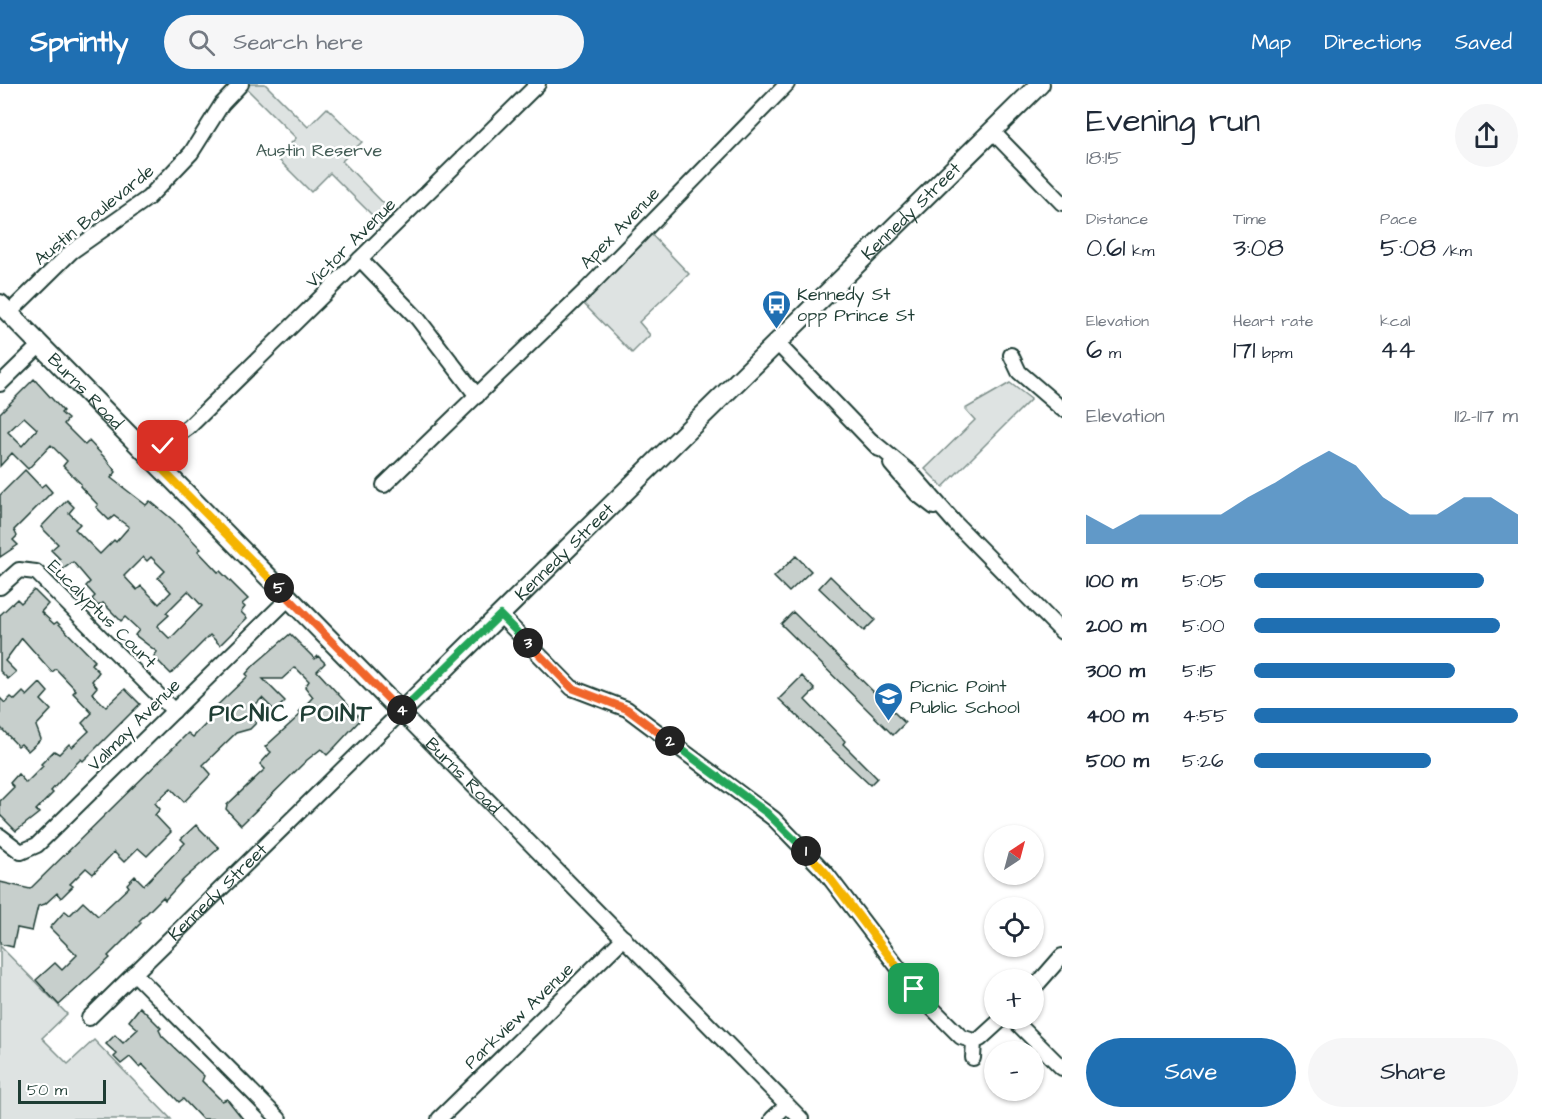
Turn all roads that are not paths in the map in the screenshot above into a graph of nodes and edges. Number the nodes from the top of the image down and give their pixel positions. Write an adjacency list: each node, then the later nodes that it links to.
1 (241, 84): 8 (street, Austin Boulevarde)
2 (538, 84): 7 (street, Victor Avenue)
3 (787, 84): 13 (street, Apex Avenue)
4 (1032, 87): 5 (street, Kennedy Street)
5 (992, 131): 6 (street); 9 (street, Kennedy Street)
6 (1062, 203)
7 (360, 259): 13 (street); 15 (street, Victor Avenue)
8 (4, 308): 10 (street, Burns Road)
9 (777, 344): 19 (street, Kennedy Street); 20 (street)
10 (40, 345): 12 (street); 15 (street, Burns Road)
11 (1011, 355): 14 (street)
12 (0, 384)
13 (477, 396): 16 (street, Apex Avenue)
14 (1062, 409)
15 (154, 461): 18 (street, Burns Road)
16 (384, 485)
17 (0, 587): 21 (street, Eucalyptus Court)
18 (289, 598): 21 (street, Valmay Avenue); 22 (street, Burns Road)
19 (500, 615): 22 (street, Kennedy Street); 31 (street)
20 (1062, 632)
21 (174, 711): 23 (street, Valmay Avenue)
22 (401, 712): 24 (street, Burns Road); 26 (street, Kennedy Street)
23 (0, 836)
24 (624, 938): 34 (street, Burns Road); 36 (street, Parkview Avenue)
25 (1062, 956): 27 (street)
26 (134, 973): 28 (street, Kennedy Street); 35 (street)
27 (1044, 977)
28 (89, 1018)
29 (991, 1029): 31 (street)
30 (1023, 1029): 33 (street)
31 (974, 1041): 32 (street)
32 (973, 1058)
33 (1062, 1068)
34 (787, 1104): 37 (street); 38 (street, Burns Road)
35 (279, 1119)
36 (440, 1119)
37 (772, 1119)
38 (801, 1119)

